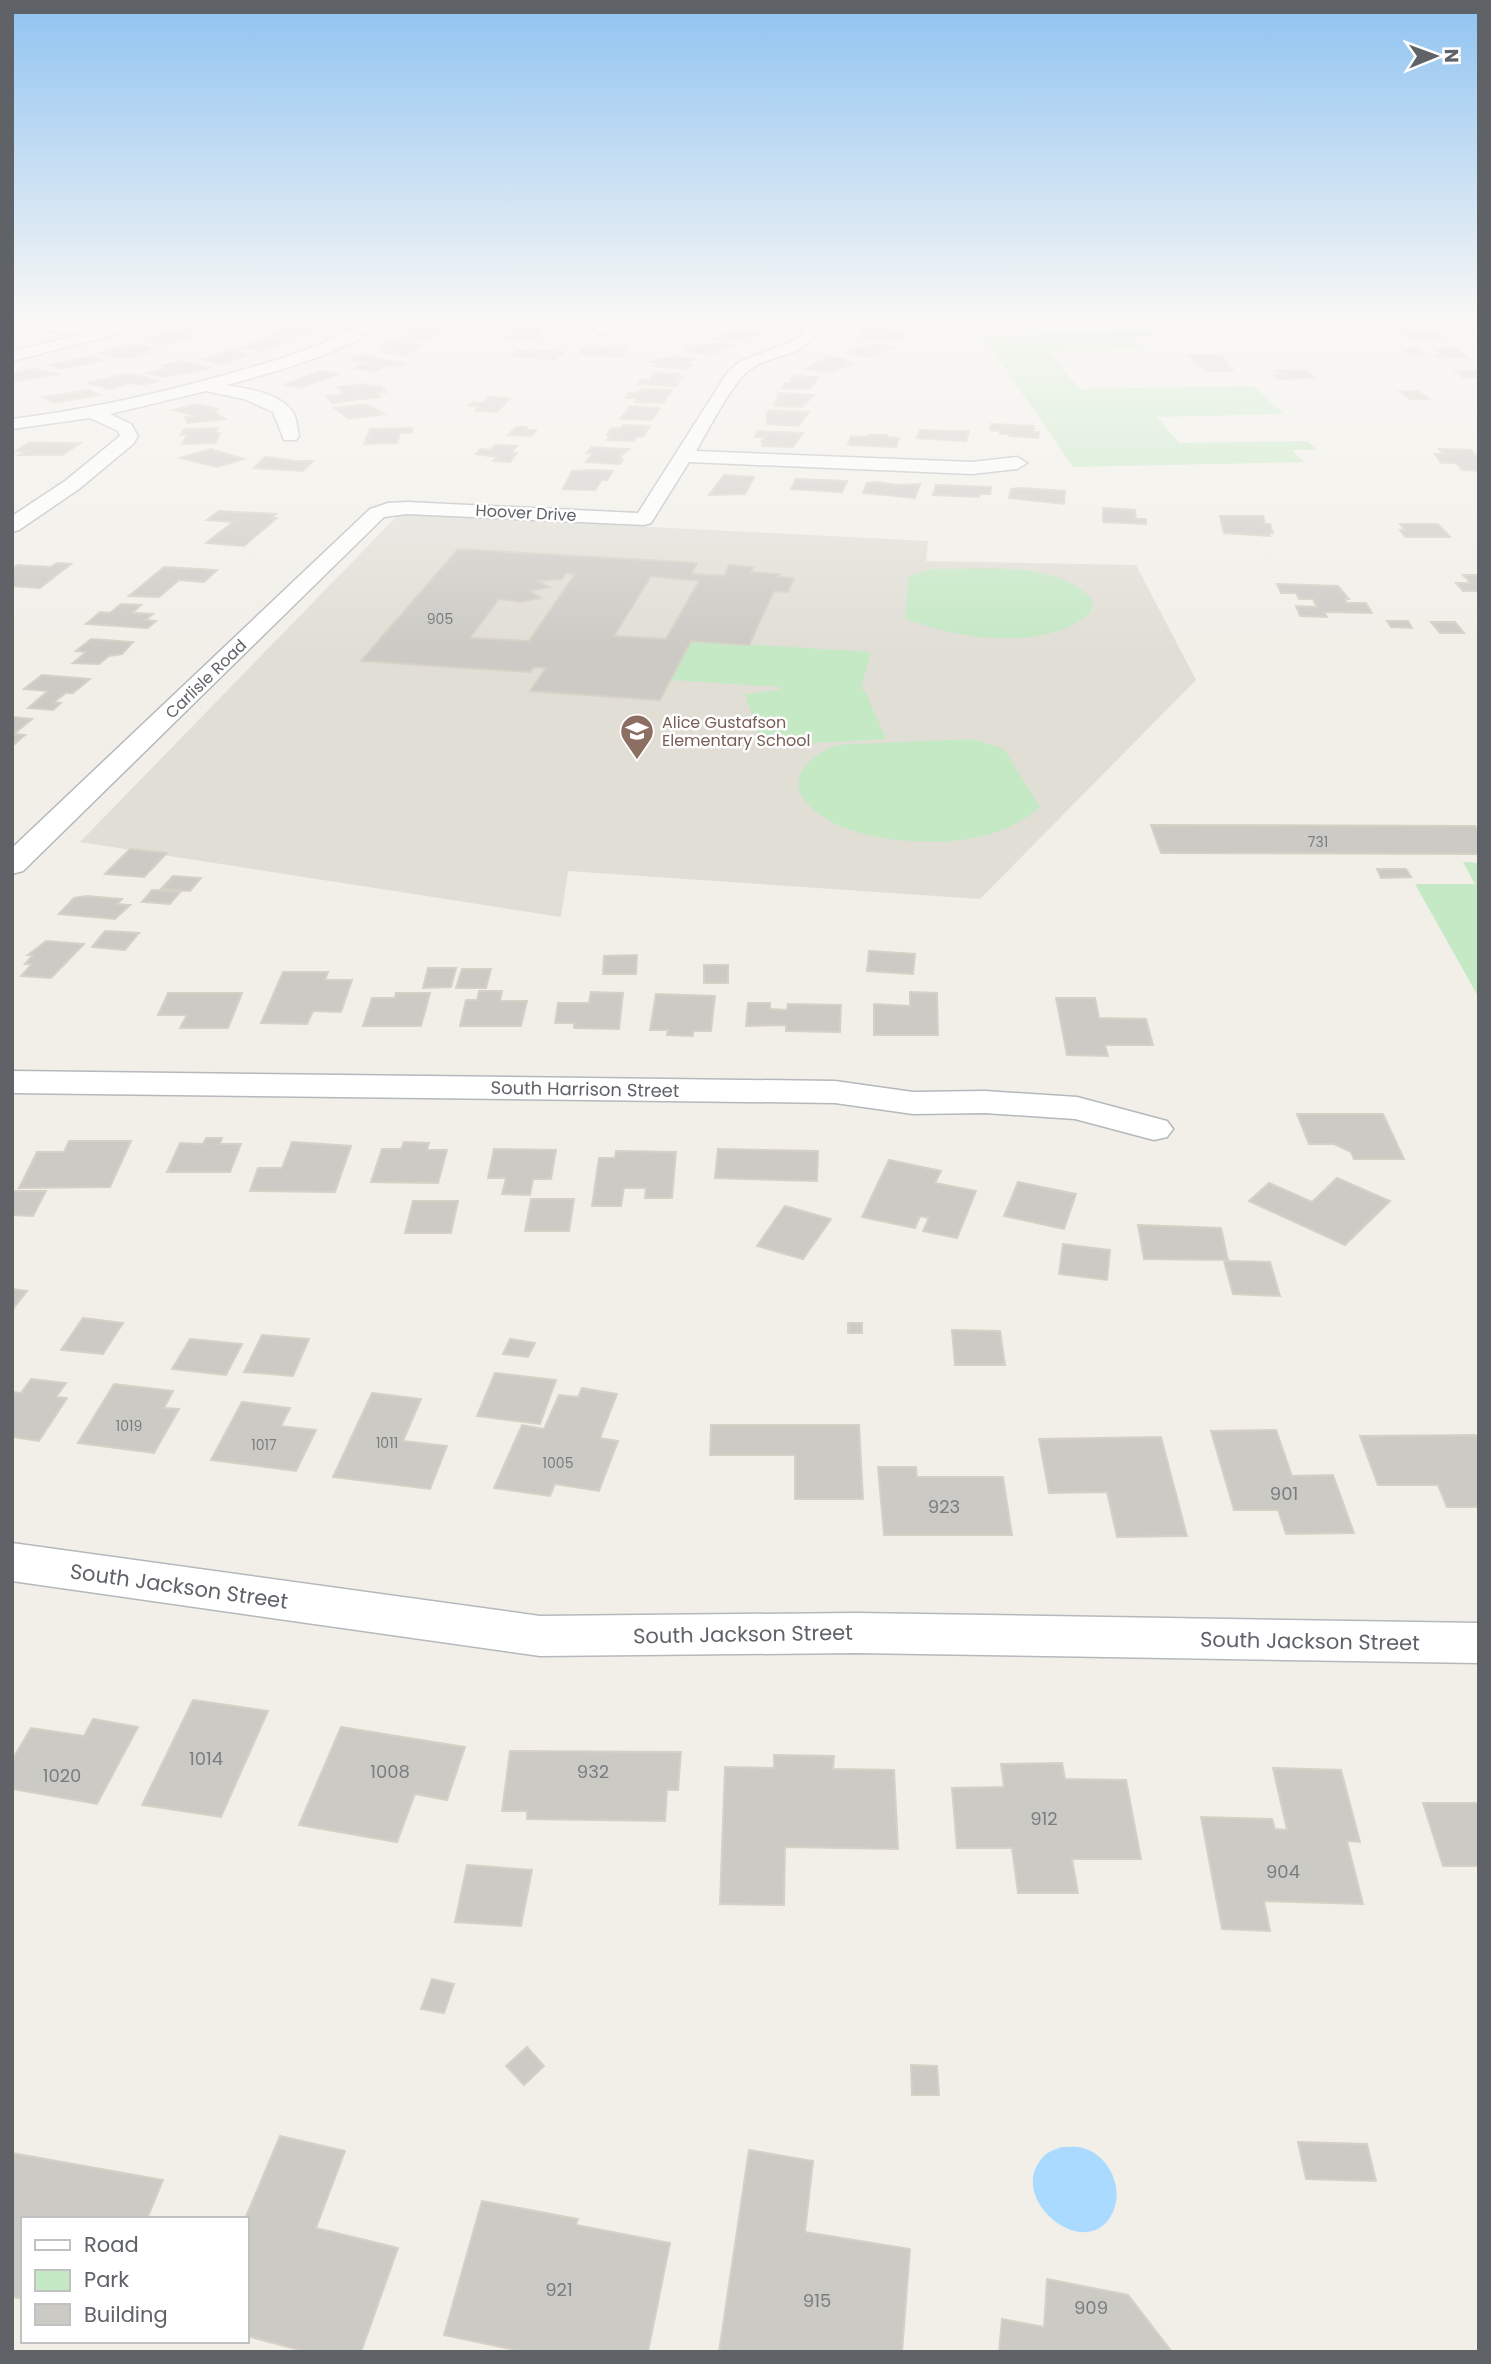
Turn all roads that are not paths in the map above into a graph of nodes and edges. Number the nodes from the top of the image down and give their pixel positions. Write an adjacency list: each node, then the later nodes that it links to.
1 (126, 429): 8 (street)
2 (288, 429): 4 (street)
3 (701, 429): 5 (street)
4 (290, 436)
5 (684, 456): 6 (street); 7 (street, Hoover Drive)
6 (1017, 463)
7 (407, 508): 9 (street, Carlisle Road)
8 (12, 526)
9 (12, 865)
10 (12, 1082): 11 (street, South Harrison Street)
11 (1154, 1129)
12 (12, 1562): 13 (street, South Jackson Street)
13 (1479, 1643)

